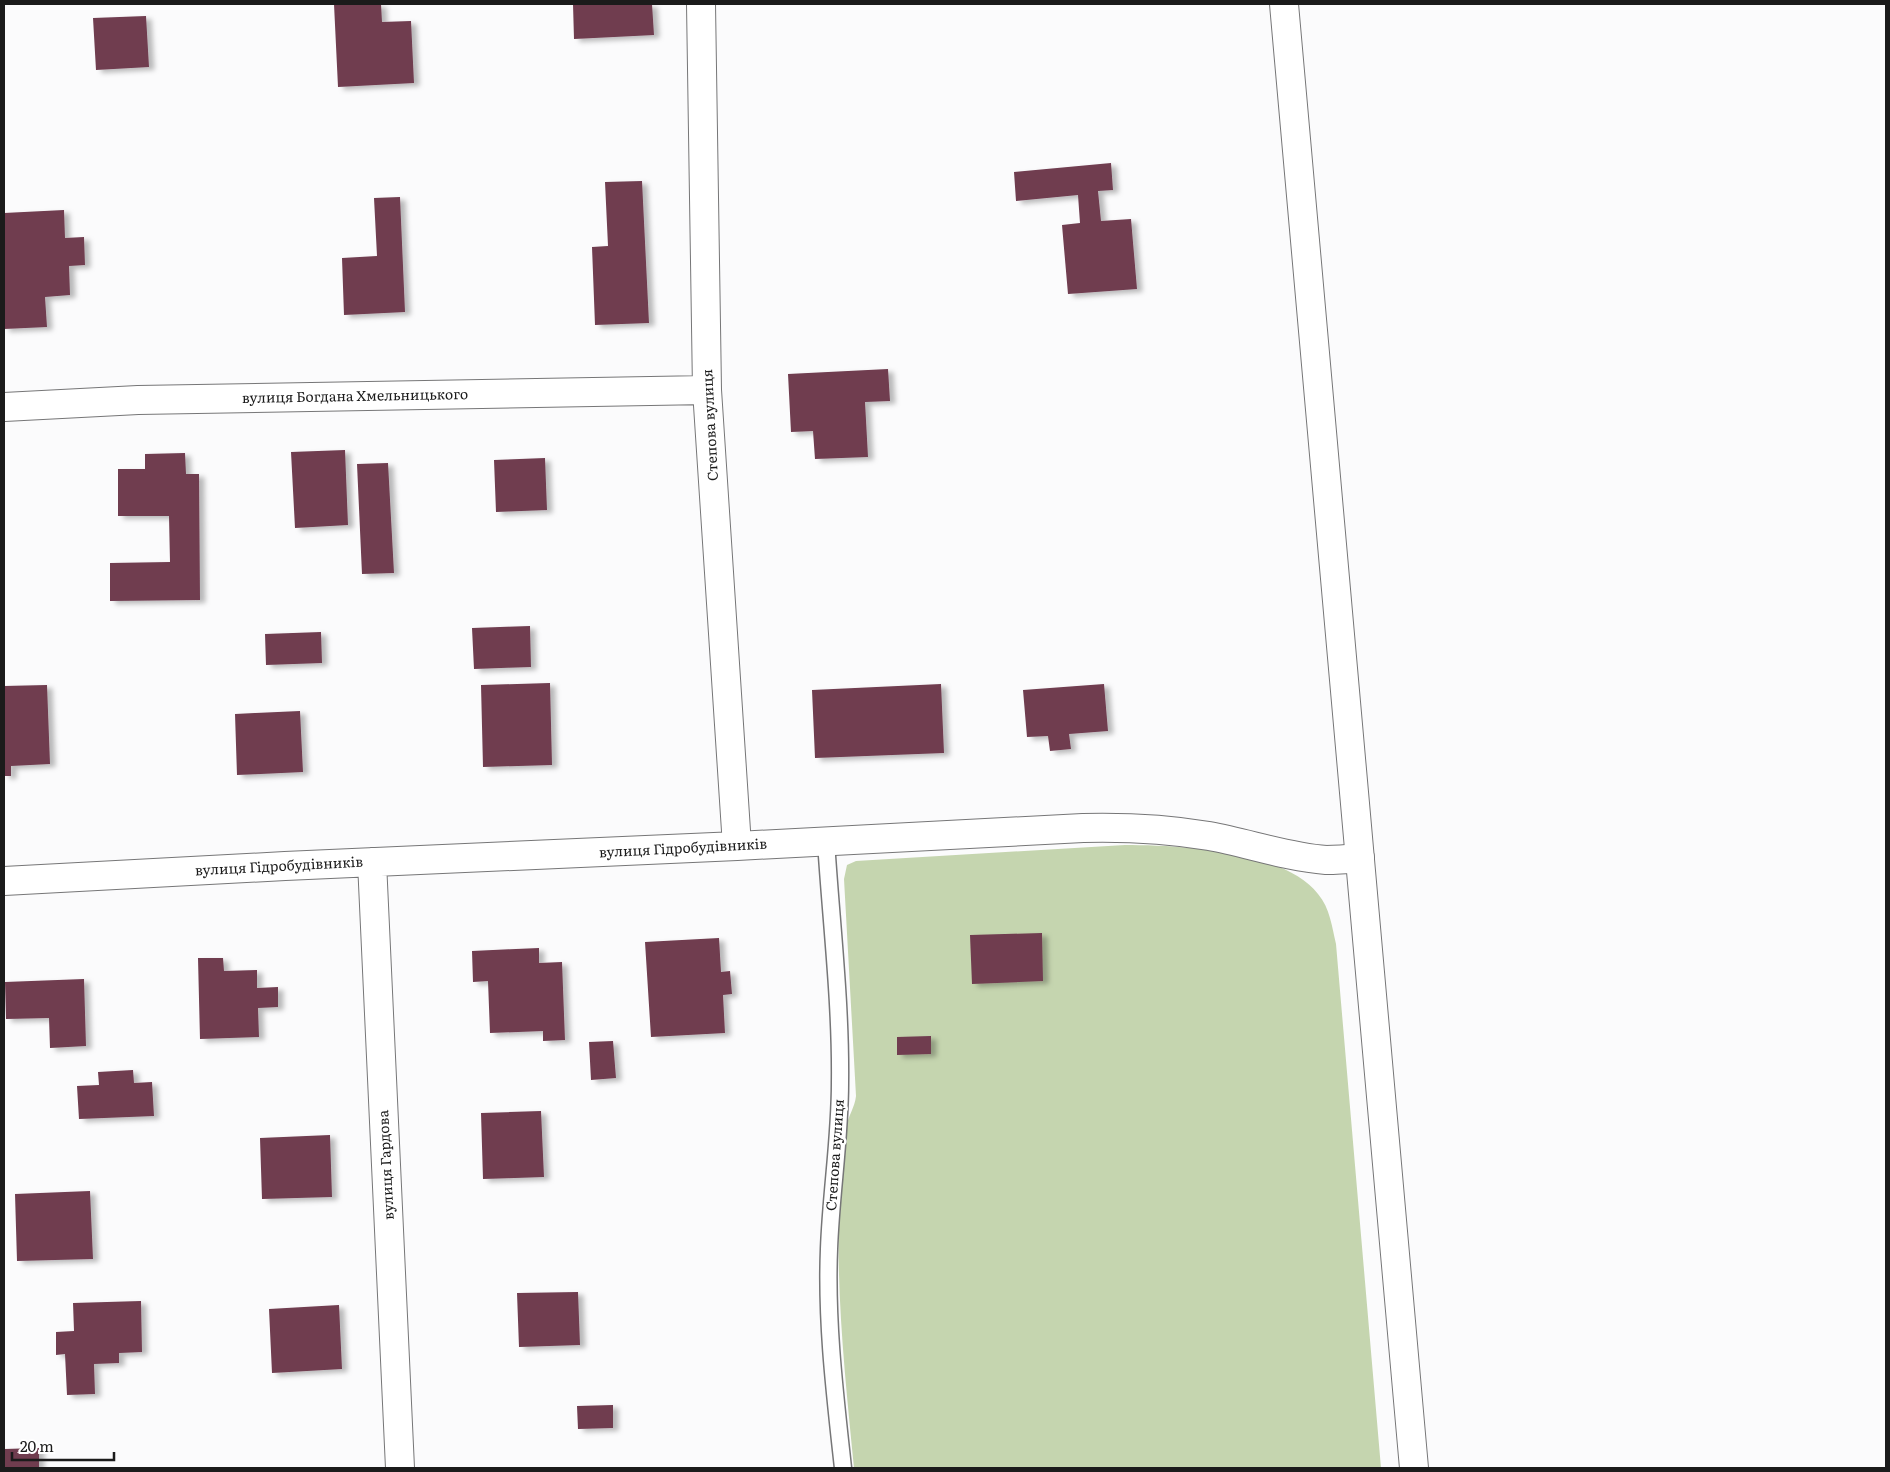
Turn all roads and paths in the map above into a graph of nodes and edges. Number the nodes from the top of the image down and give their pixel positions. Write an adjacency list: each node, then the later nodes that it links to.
1 (701, 4): 3 (street, Степова вулиця)
2 (1284, 4): 7 (street)
3 (707, 390): 4 (street, вулиця Богдана Хмельницького); 6 (street, Степова вулиця)
4 (4, 407)
5 (826, 841): 6 (street, вулиця Гідробудівників); 7 (street, вулиця Гідробудівників); 11 (lane, Степова вулиця)
6 (737, 846): 8 (street, вулиця Гідробудівників)
7 (1360, 858): 12 (street)
8 (372, 862): 9 (street, вулиця Гідробудівників); 10 (street, вулиця Гардова)
9 (4, 881)
10 (400, 1468)
11 (843, 1468)
12 (1414, 1468)

